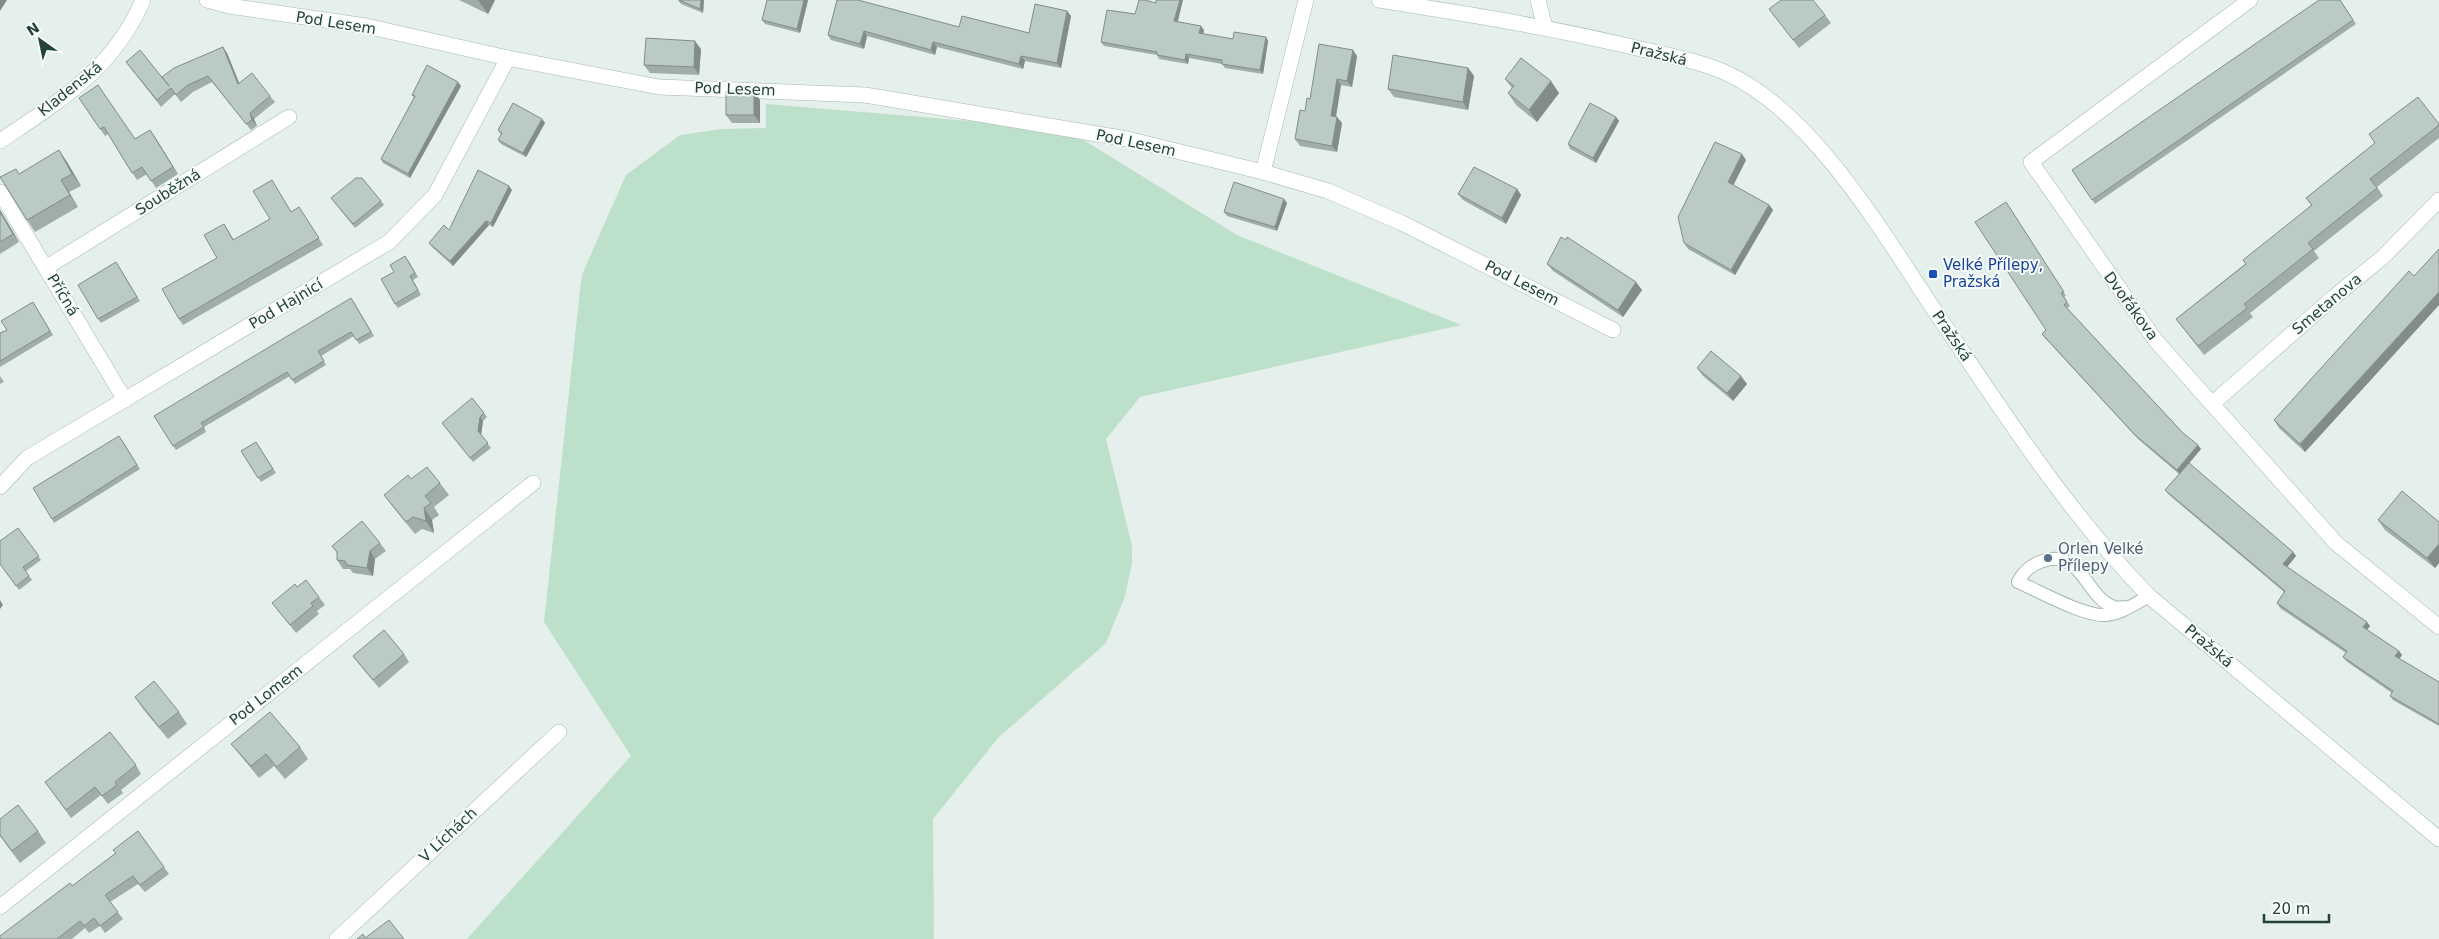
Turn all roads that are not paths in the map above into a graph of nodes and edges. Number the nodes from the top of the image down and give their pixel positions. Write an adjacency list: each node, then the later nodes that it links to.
1 (143, 0): 10 (street, Kladenská)
2 (207, 0): 8 (street, Pod Lesem)
3 (1306, 0): 11 (street)
4 (1379, 0): 7 (street, Pražská)
5 (1538, 0): 7 (street)
6 (2250, 0): 17 (street, Dvořákova)
7 (1545, 27): 20 (street, Pražská)
8 (508, 58): 11 (street, Pod Lesem); 16 (street, Pod Hajnicí)
9 (289, 117): 14 (street, Souběžná)
10 (0, 141)
11 (1263, 172): 15 (street, Pod Lesem)
12 (0, 192): 14 (street, Příčná)
13 (2439, 200): 17 (street, Smetanova)
14 (47, 267): 16 (street, Příčná)
15 (1613, 330)
16 (125, 400): 19 (street, Pod Hajnicí)
17 (2212, 404): 22 (street, Dvořákova)
18 (533, 483): 25 (street, Pod Lomem)
19 (0, 487)
20 (2149, 596): 21 (lane); 24 (street, Pražská)
21 (2129, 607): 21 (lane)
22 (2439, 627)
23 (559, 732): 26 (street, V Líchách)
24 (2439, 839)
25 (0, 907)
26 (337, 939)

